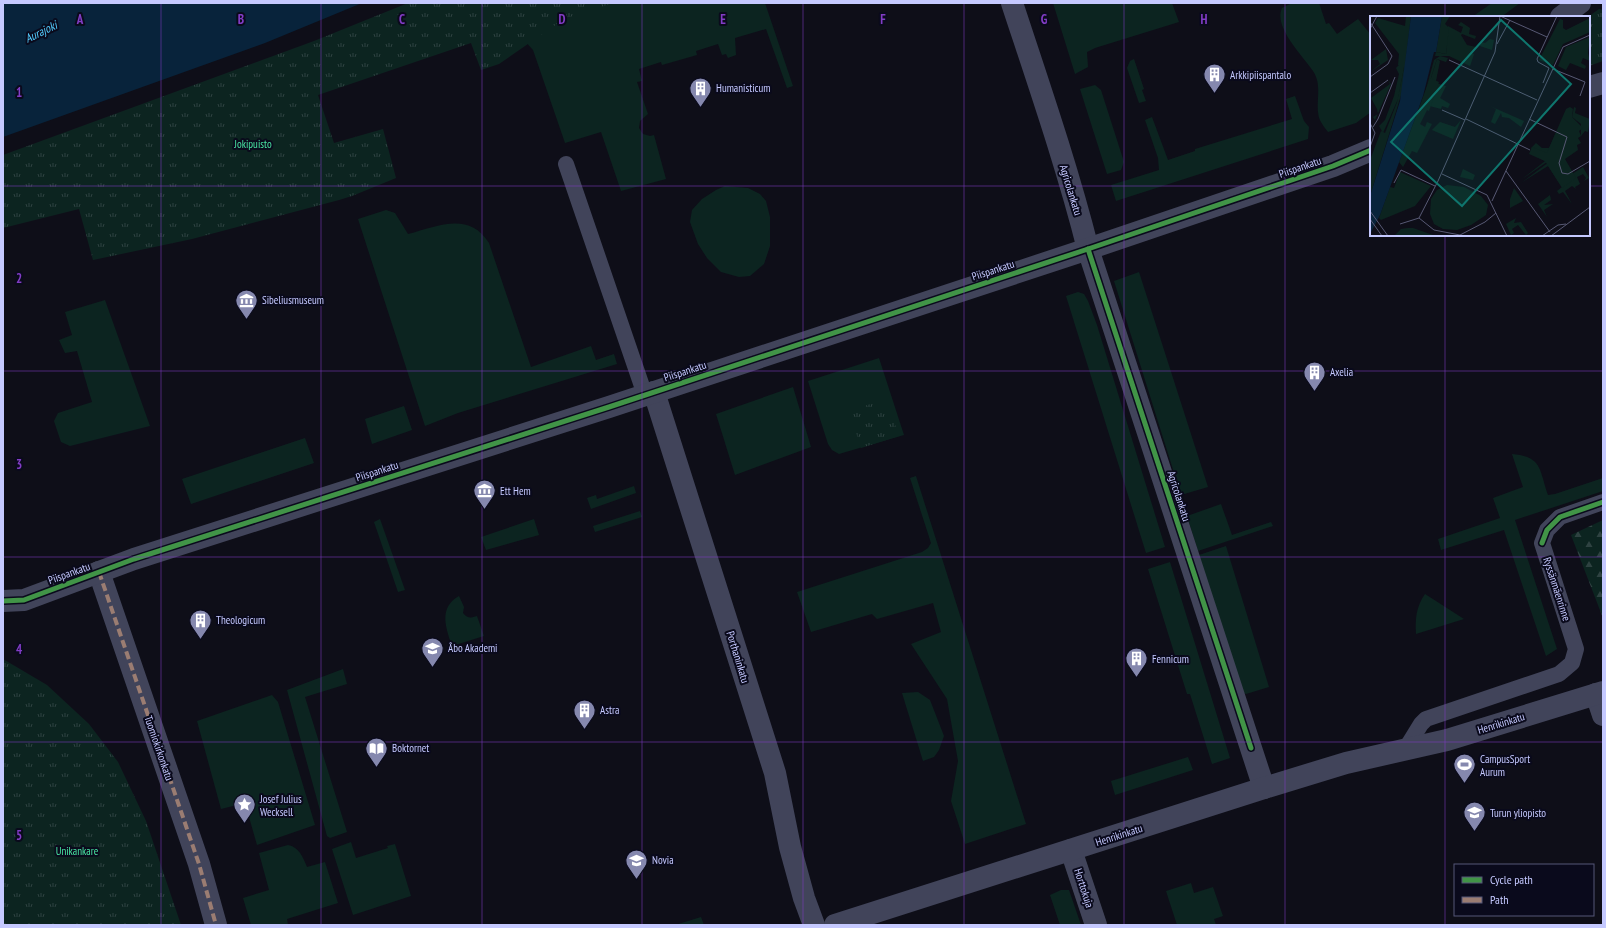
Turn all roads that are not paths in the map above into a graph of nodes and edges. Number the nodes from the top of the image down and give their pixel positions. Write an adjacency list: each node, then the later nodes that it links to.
1 (1012, 3): 8 (street, Agricolankatu)
2 (1580, 3): 3 (street)
3 (1562, 16)
4 (1603, 83): 5 (street)
5 (1590, 88)
6 (1370, 150): 8 (street, Piispankatu)
7 (566, 164): 9 (lane)
8 (1088, 249): 9 (street, Piispankatu); 16 (street, Agricolankatu)
9 (649, 393): 11 (street, Piispankatu); 19 (street, Porthaninkatu)
10 (1603, 502): 15 (lane, Ryssänmäenrinne)
11 (99, 572): 12 (street, Piispankatu); 18 (street, Tuomiokirkonkatu)
12 (3, 601)
13 (1599, 693): 14 (street); 15 (street, Henrikinkatu)
14 (1603, 715)
15 (1405, 750): 16 (street, Henrikinkatu)
16 (1264, 788): 17 (street, Henrikinkatu)
17 (1071, 850): 20 (street, Henrikinkatu); 21 (street, Horttokuja)
18 (216, 925)
19 (814, 925)
20 (835, 925)
21 (1096, 925)

